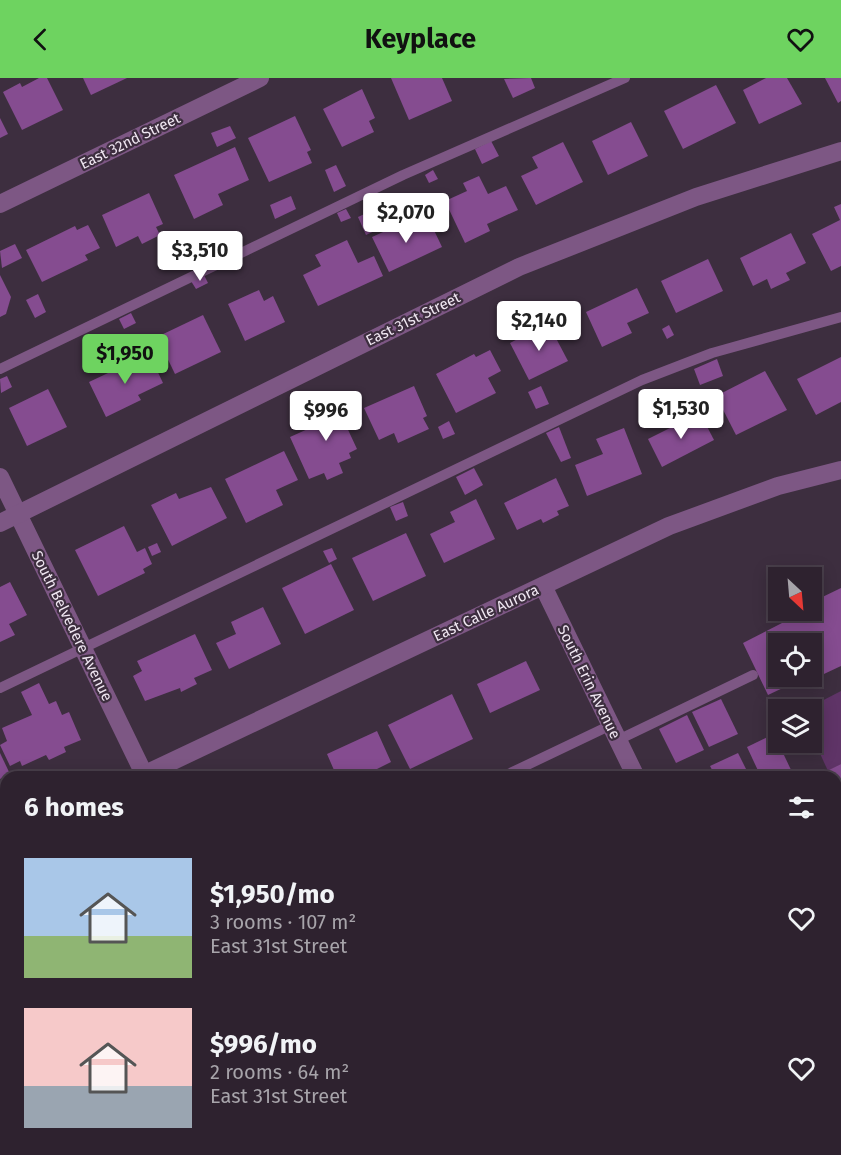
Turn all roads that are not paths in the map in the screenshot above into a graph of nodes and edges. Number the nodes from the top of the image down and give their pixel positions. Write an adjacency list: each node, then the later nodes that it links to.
1 (260, 78): 4 (street, East 32nd Street)
2 (625, 78): 6 (lane)
3 (841, 151): 9 (street, East 31st Street)
4 (0, 204)
5 (841, 317): 12 (lane)
6 (0, 369)
7 (841, 470): 11 (street, East Calle Aurora)
8 (0, 477): 9 (street, South Belvedere Avenue)
9 (18, 514): 10 (street, East 31st Street); 12 (street, South Belvedere Avenue)
10 (0, 523)
11 (543, 586): 15 (street, South Erin Avenue); 17 (street, East Calle Aurora)
12 (83, 649): 14 (lane); 16 (street, South Belvedere Avenue)
13 (753, 675): 15 (lane)
14 (0, 688)
15 (614, 733): 18 (lane); 19 (street, South Erin Avenue)
16 (139, 771)
17 (152, 771)
18 (517, 771)
19 (633, 771)

